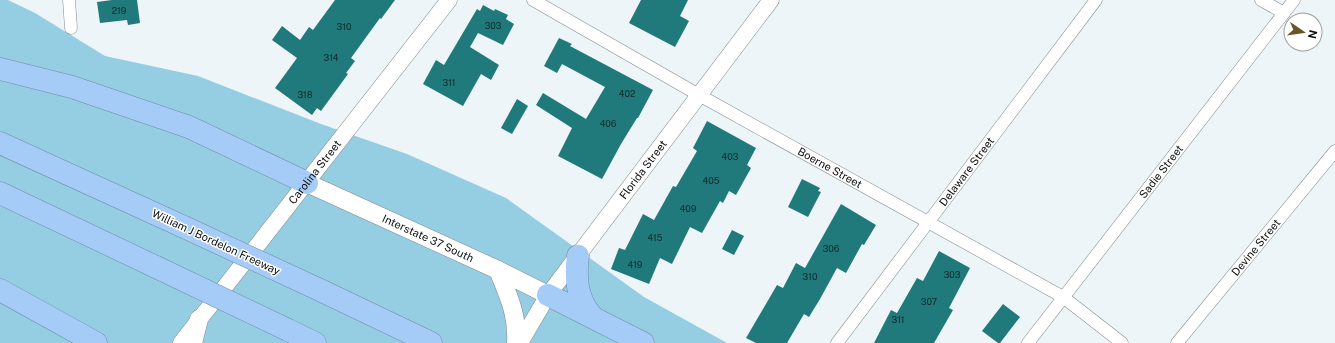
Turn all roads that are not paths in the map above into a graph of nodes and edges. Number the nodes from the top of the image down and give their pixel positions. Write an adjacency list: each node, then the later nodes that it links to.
1 (69, 0): 11 (street)
2 (449, 0): 16 (street, Carolina Street)
3 (533, 0): 13 (street, Boerne Street)
4 (771, 0): 13 (street, Florida Street)
5 (1096, 0): 18 (street, Delaware Street)
6 (1261, 0): 8 (street)
7 (1294, 0): 9 (street, Sadie Street)
8 (1283, 12)
9 (1285, 12)
10 (1283, 14): 23 (street, Sadie Street)
11 (71, 28)
12 (0, 69): 16 (highway)
13 (699, 95): 18 (street, Boerne Street); 19 (street, Florida Street)
14 (0, 143): 30 (highway, William J Bordelon Freeway, bridge)
15 (1335, 151): 37 (street, Devine Street)
16 (307, 183): 20 (main road, Interstate 37 South); 25 (street, Carolina Street)
17 (0, 193): 29 (highway, bridge)
18 (928, 222): 23 (street, Boerne Street); 34 (street, Delaware Street)
19 (578, 256): 22 (street, Florida Street); 24 (highway)
20 (498, 270): 22 (main road, Interstate 37 South); 31 (main road)
21 (0, 290): 26 (highway)
22 (548, 295): 24 (highway); 32 (street, Florida Street)
23 (1063, 297): 35 (street, Sadie Street); 36 (street, Boerne Street)
24 (594, 318): 33 (highway)
25 (199, 319): 27 (street, Carolina Street); 28 (main road)
26 (96, 343)
27 (181, 343)
28 (193, 343)
29 (315, 343)
30 (431, 343)
31 (516, 343)
32 (520, 343)
33 (643, 343)
34 (837, 343)
35 (1028, 343)
36 (1122, 343)
37 (1177, 343)

